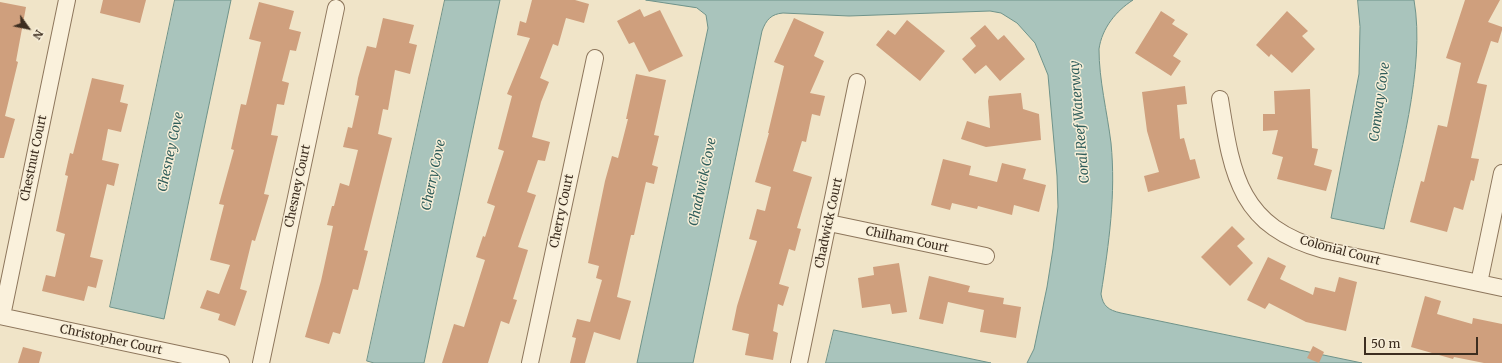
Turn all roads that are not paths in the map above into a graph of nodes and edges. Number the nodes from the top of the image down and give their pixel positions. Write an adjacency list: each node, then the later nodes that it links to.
1 (67, 0): 11 (street, Chestnut Court)
2 (336, 8): 14 (street, Chesney Court)
3 (595, 58): 15 (street, Cherry Court)
4 (857, 82): 7 (street, Chadwick Court)
5 (1220, 99): 9 (street, Colonial Court)
6 (1502, 173): 9 (street)
7 (829, 223): 8 (street, Chilham Court); 16 (street, Chadwick Court)
8 (986, 256)
9 (1479, 283): 10 (street, Colonial Court)
10 (1502, 288)
11 (1, 316): 12 (street, Christopher Court)
12 (189, 360): 13 (street, Christopher Court)
13 (221, 363)
14 (261, 363)
15 (530, 363)
16 (799, 363)

